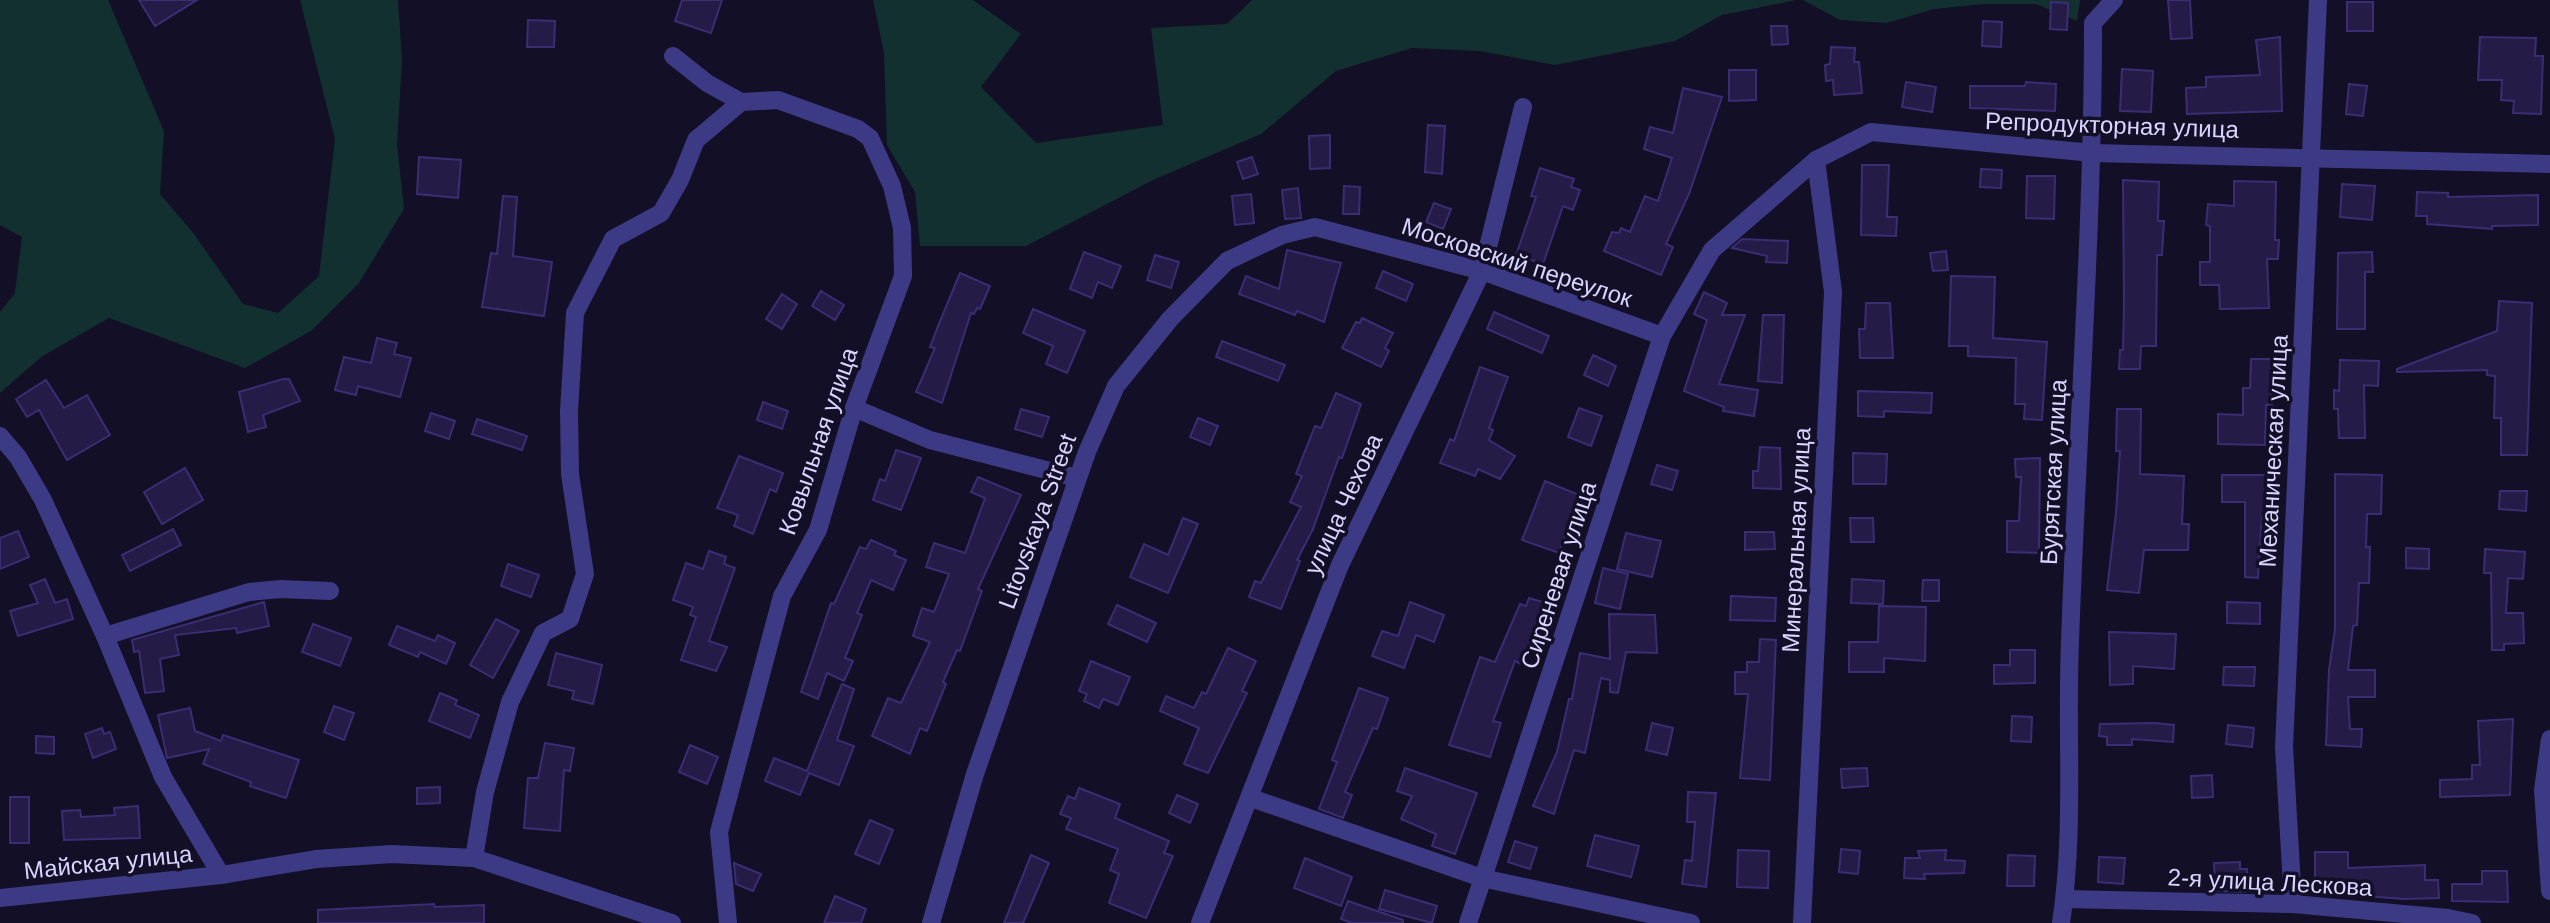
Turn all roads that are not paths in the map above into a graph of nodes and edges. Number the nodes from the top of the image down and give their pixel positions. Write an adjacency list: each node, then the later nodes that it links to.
1 (2114, 0): 6 (street, Бурятская улица)
2 (2318, 0): 7 (street, Механическая улица)
3 (673, 56): 4 (street)
4 (741, 102): 14 (street, Ковыльная улица); 21 (street)
5 (1523, 107): 12 (street, улица Чехова)
6 (2093, 153): 7 (street, Репродукторная улица); 8 (street, Репродукторная улица); 26 (street, Бурятская улица)
7 (2311, 156): 9 (street, Репродукторная улица); 27 (street, Механическая улица)
8 (1816, 160): 11 (street, Репродукторная улица); 35 (street, Минеральная улица)
9 (2550, 164)
10 (1315, 228): 12 (street, Московский переулок); 16 (street, Litovskaya Street)
11 (1712, 250): 13 (street, Сиреневая улица)
12 (1481, 271): 13 (street, Московский переулок); 20 (street, улица Чехова)
13 (1662, 336): 23 (street, Сиреневая улица)
14 (854, 408): 16 (street); 30 (street, Ковыльная улица)
15 (0, 436): 18 (street, Майская улица)
16 (1077, 478): 31 (street, Litovskaya Street)
17 (330, 591): 18 (street)
18 (105, 636): 22 (street, Майская улица)
19 (2550, 739): 24 (street)
20 (1251, 798): 23 (street); 32 (street, улица Чехова)
21 (474, 858): 22 (street, Майская улица); 28 (street, Майская улица)
22 (221, 875): 25 (street, Майская улица)
23 (1482, 878): 33 (street, Сиреневая улица); 34 (street)
24 (2550, 891)
25 (0, 898)
26 (2065, 899): 27 (street, 2-я улица Лескова); 36 (street, Бурятская улица)
27 (2293, 904): 37 (street, 2-я улица Лескова)
28 (626, 916): 29 (street, Майская улица)
29 (672, 923)
30 (728, 923)
31 (931, 923)
32 (1200, 923)
33 (1468, 923)
34 (1691, 923)
35 (1802, 923)
36 (2061, 923)
37 (2472, 923)

